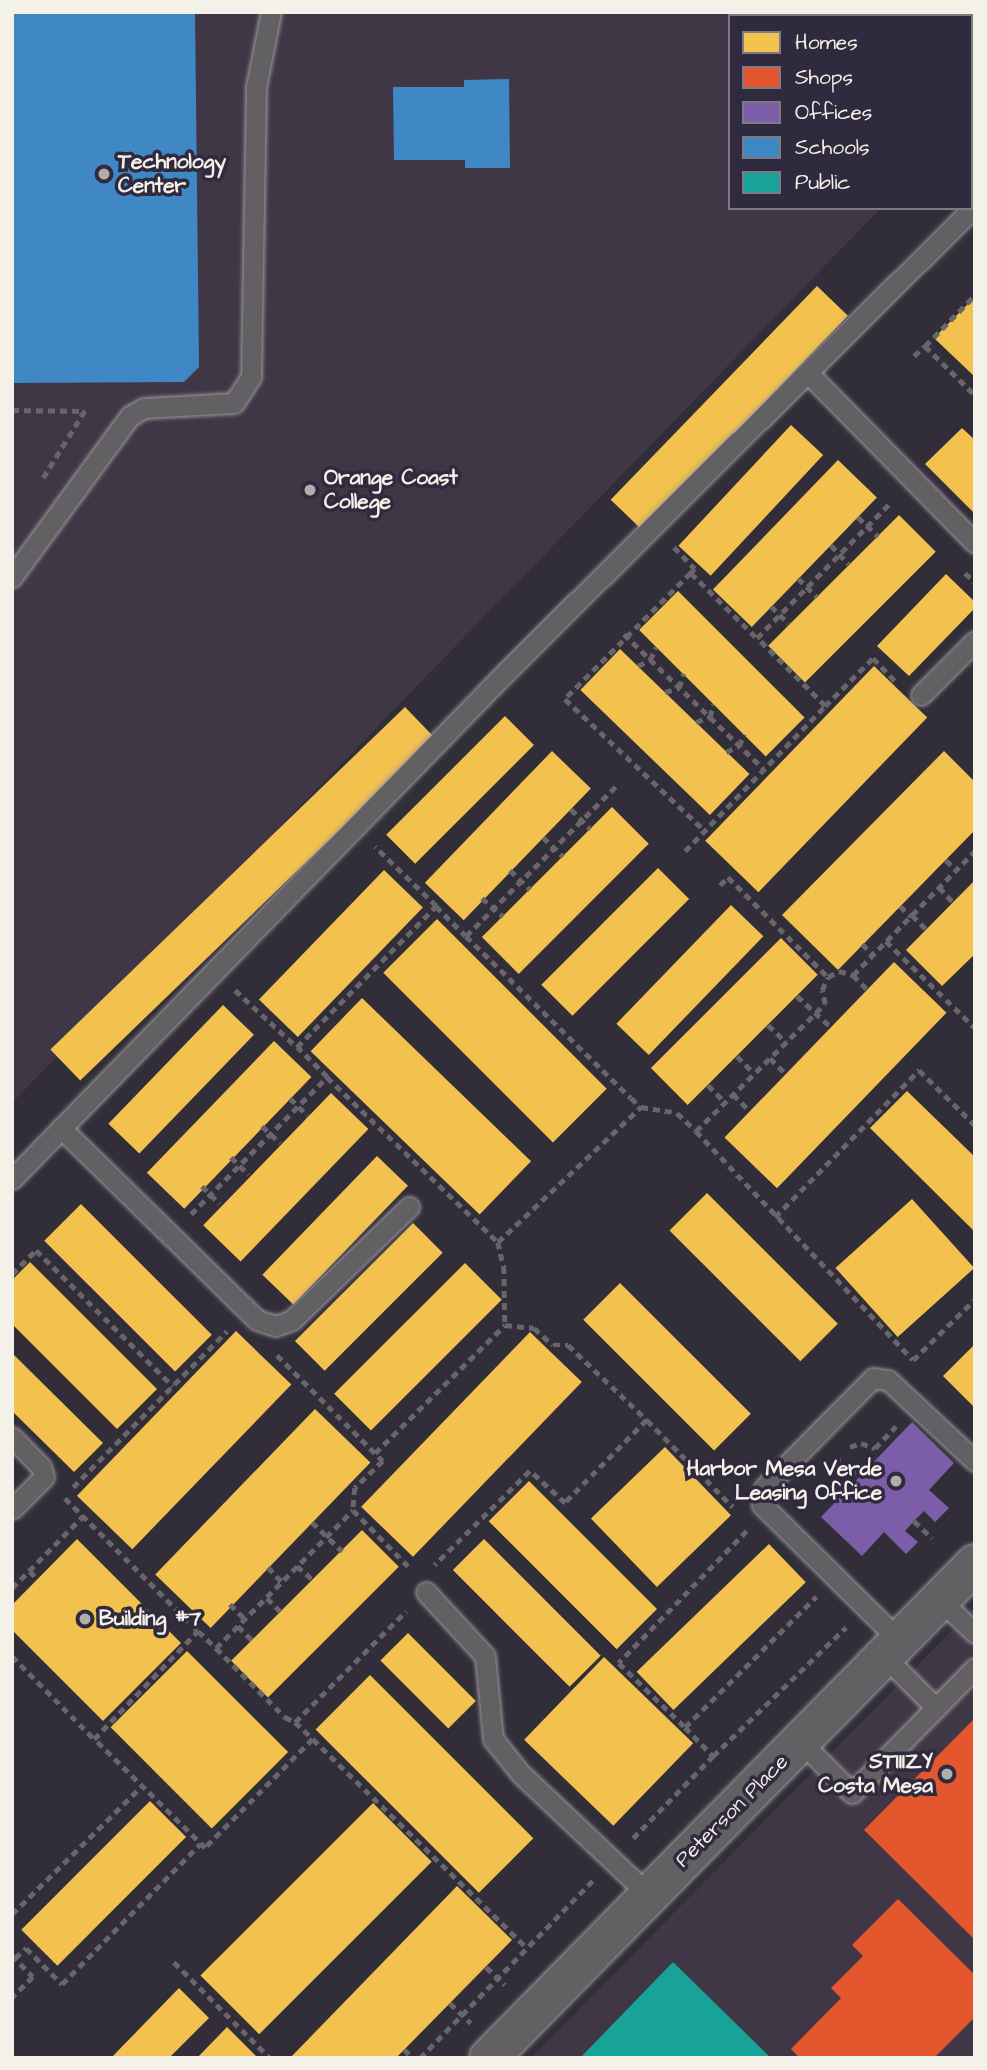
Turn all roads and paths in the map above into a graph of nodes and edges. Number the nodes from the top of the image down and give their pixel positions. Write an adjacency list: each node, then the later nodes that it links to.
1 (271, 12): 21 (lane)
2 (971, 210): 6 (lane)
3 (975, 295): 4 (path)
4 (925, 346): 5 (path); 7 (path)
5 (914, 356)
6 (809, 374): 13 (lane); 15 (lane)
7 (975, 395)
8 (12, 410): 9 (path)
9 (34, 492)
10 (902, 509): 12 (path)
11 (858, 517): 12 (path)
12 (867, 526): 14 (path); 17 (path)
13 (653, 527): 20 (path); 50 (lane)
14 (877, 536)
15 (975, 543)
16 (831, 545): 17 (path)
17 (840, 554): 18 (path); 24 (path)
18 (849, 564)
19 (957, 564): 23 (path)
20 (691, 573): 29 (path); 30 (path)
21 (12, 577)
22 (798, 578): 24 (path)
23 (975, 582)
24 (807, 587): 25 (path); 27 (path)
25 (817, 597)
26 (771, 606): 27 (path)
27 (780, 615): 28 (path); 30 (path)
28 (789, 624)
29 (626, 636): 33 (path); 52 (path)
30 (757, 638): 40 (path)
31 (975, 641): 38 (lane)
32 (656, 647): 33 (path)
33 (650, 660): 34 (path); 36 (path)
34 (638, 666)
35 (683, 674): 36 (path)
36 (679, 688): 37 (path); 41 (path)
37 (665, 692)
38 (921, 695): 40 (path)
39 (713, 704): 41 (path)
40 (825, 706): 46 (path)
41 (710, 717): 42 (path); 44 (path)
42 (696, 722)
43 (744, 734): 44 (path)
44 (739, 746): 45 (path); 46 (path)
45 (726, 752)
46 (764, 769): 52 (path)
47 (618, 783): 49 (path)
48 (571, 809): 49 (path)
49 (582, 820): 51 (path); 54 (path)
50 (354, 827): 67 (path); 77 (lane)
51 (590, 829)
52 (704, 831): 55 (path)
53 (543, 837): 54 (path)
54 (554, 848): 57 (path); 61 (path)
55 (685, 850)
56 (975, 851): 60 (path)
57 (563, 856)
58 (946, 860): 60 (path)
59 (510, 870): 61 (path)
60 (956, 870): 63 (path)
61 (521, 881): 64 (path); 69 (path)
62 (720, 886): 79 (path)
63 (939, 887): 66 (path); 70 (path)
64 (530, 889)
65 (482, 898): 69 (path)
66 (953, 902)
67 (436, 906): 73 (path); 87 (path)
68 (900, 906): 70 (path)
69 (493, 909): 71 (path); 73 (path)
70 (911, 915): 72 (path); 74 (path)
71 (503, 916)
72 (926, 929)
73 (466, 936): 98 (path)
74 (886, 941): 76 (path); 85 (path)
75 (862, 944): 76 (path)
76 (873, 954): 78 (path)
77 (214, 971): 87 (path); 103 (lane)
78 (853, 975): 79 (path); 80 (path)
79 (828, 976): 82 (path)
80 (867, 989)
81 (797, 996): 82 (path)
82 (816, 1013): 84 (path); 86 (path)
83 (768, 1025): 86 (path)
84 (831, 1027)
85 (975, 1028)
86 (786, 1042): 89 (path)
87 (297, 1047): 92 (path)
88 (737, 1056): 90 (path)
89 (770, 1058): 90 (path); 91 (path)
90 (754, 1073): 94 (path)
91 (785, 1073)
92 (327, 1077): 97 (path); 117 (path)
93 (708, 1085): 96 (path)
94 (733, 1094): 96 (path); 99 (path)
95 (290, 1098): 97 (path)
96 (725, 1102): 104 (path)
97 (298, 1106): 100 (path); 105 (path)
98 (641, 1107): 104 (path); 117 (path)
99 (749, 1110)
100 (309, 1115)
101 (975, 1125): 115 (path)
102 (262, 1126): 105 (path)
103 (61, 1128): 110 (lane); 116 (lane)
104 (696, 1131): 115 (path)
105 (271, 1134): 106 (path); 108 (path)
106 (280, 1143)
107 (231, 1157): 108 (path)
108 (240, 1166): 109 (path); 112 (path)
109 (248, 1175)
110 (12, 1179)
111 (202, 1186): 112 (path)
112 (211, 1194): 113 (path); 116 (path)
113 (220, 1204)
114 (409, 1207): 116 (lane)
115 (775, 1217): 123 (path)
116 (170, 1235)
117 (498, 1242): 120 (path)
118 (12, 1275): 124 (path)
119 (975, 1298): 123 (path)
120 (505, 1325): 126 (path); 128 (path)
121 (231, 1327): 124 (path)
122 (269, 1347): 128 (path)
123 (913, 1360): 125 (path)
124 (173, 1386): 133 (path)
125 (916, 1406): 129 (lane); 130 (path); 162 (lane)
126 (647, 1420): 134 (path); 148 (path)
127 (12, 1437): 131 (lane)
128 (375, 1453): 132 (path)
129 (975, 1461)
130 (864, 1472)
131 (12, 1509)
132 (353, 1510): 138 (path); 148 (path)
133 (83, 1516): 144 (path); 158 (path)
134 (742, 1517)
135 (914, 1521): 139 (path)
136 (312, 1522): 138 (path)
137 (752, 1527): 167 (path)
138 (326, 1536): 140 (path); 142 (path)
139 (932, 1538)
140 (342, 1551)
141 (975, 1564): 151 (street, Peterson Place)
142 (297, 1566): 146 (path); 147 (path)
143 (268, 1567): 147 (path)
144 (30, 1571): 145 (path); 149 (path)
145 (37, 1579)
146 (313, 1580)
147 (282, 1582): 150 (path)
148 (423, 1585): 166 (path); 176 (lane)
149 (12, 1588)
150 (266, 1597): 154 (path); 156 (path)
151 (940, 1600): 159 (lane); 162 (street, Peterson Place)
152 (827, 1602): 167 (path)
153 (230, 1604): 156 (path)
154 (281, 1612)
155 (842, 1617): 171 (path)
156 (245, 1619): 157 (path)
157 (238, 1626): 160 (path); 161 (path)
158 (198, 1631): 161 (path); 168 (path)
159 (975, 1633)
160 (252, 1640)
161 (216, 1648): 166 (path)
162 (893, 1649): 165 (lane); 170 (street, Peterson Place)
163 (12, 1656): 168 (path)
164 (975, 1668): 165 (lane)
165 (936, 1708): 170 (lane)
166 (295, 1722): 169 (path)
167 (685, 1727): 171 (path)
168 (94, 1739): 172 (path)
169 (313, 1739): 174 (path); 179 (path)
170 (801, 1742): 177 (street, Peterson Place)
171 (713, 1756): 176 (path)
172 (142, 1786): 175 (path); 178 (path)
173 (251, 1790): 174 (path)
174 (257, 1796): 175 (path)
175 (200, 1844): 180 (path)
176 (612, 1860): 177 (lane); 179 (path)
177 (649, 1895): 193 (street, Peterson Place)
178 (12, 1914)
179 (527, 1948): 183 (path)
180 (14, 1957): 185 (path)
181 (174, 1962): 190 (path)
182 (486, 1967): 183 (path)
183 (497, 1978): 184 (path); 187 (path)
184 (508, 1987)
185 (12, 1998)
186 (450, 2003): 187 (path)
187 (462, 2014): 188 (path); 192 (path)
188 (472, 2024)
189 (404, 2049): 191 (path)
190 (270, 2058)
191 (413, 2058)
192 (420, 2058)
193 (489, 2058)

